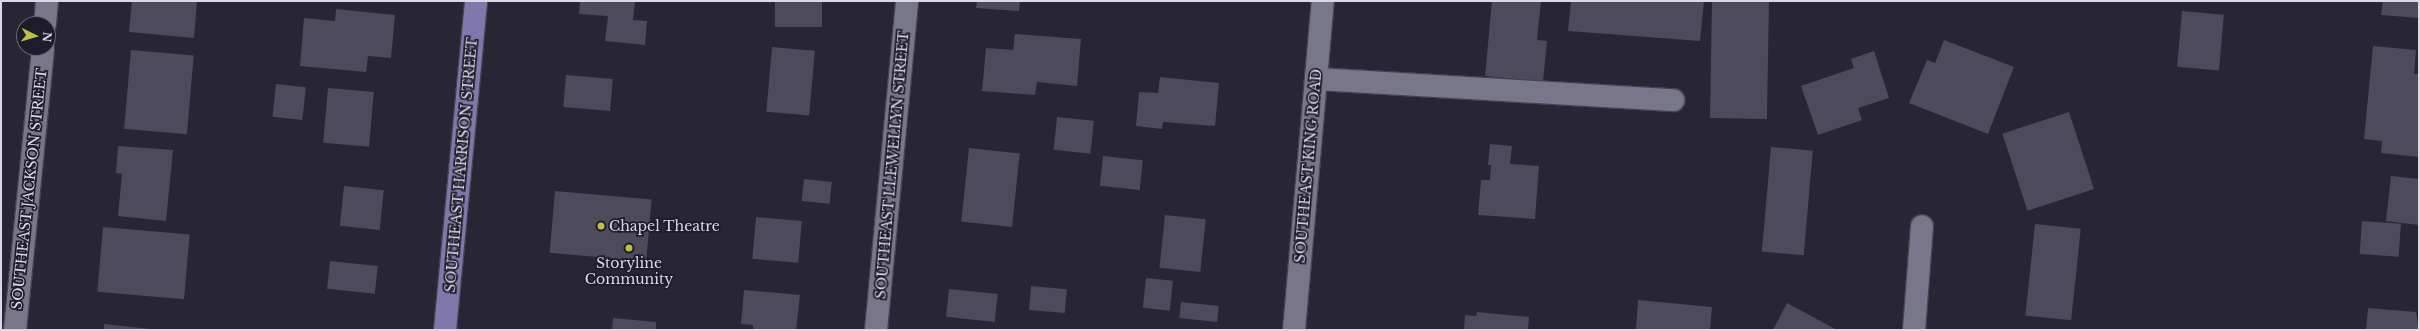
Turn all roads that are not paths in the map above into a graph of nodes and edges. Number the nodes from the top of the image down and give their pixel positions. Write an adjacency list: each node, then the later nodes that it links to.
1 (47, 1): 5 (street)
2 (476, 1): 11 (main road, SOUTHEAST HARRISON STREET)
3 (907, 1): 12 (street, SOUTHEAST LLEWELLYN STREET)
4 (1323, 1): 7 (street, SOUTHEAST KING ROAD)
5 (46, 16)
6 (42, 56): 10 (street, SOUTHEAST JACKSON STREET)
7 (1316, 79): 8 (street); 13 (street, SOUTHEAST KING ROAD)
8 (1673, 100)
9 (1922, 226): 14 (street)
10 (15, 330)
11 (445, 330)
12 (876, 330)
13 (1294, 330)
14 (1914, 330)

